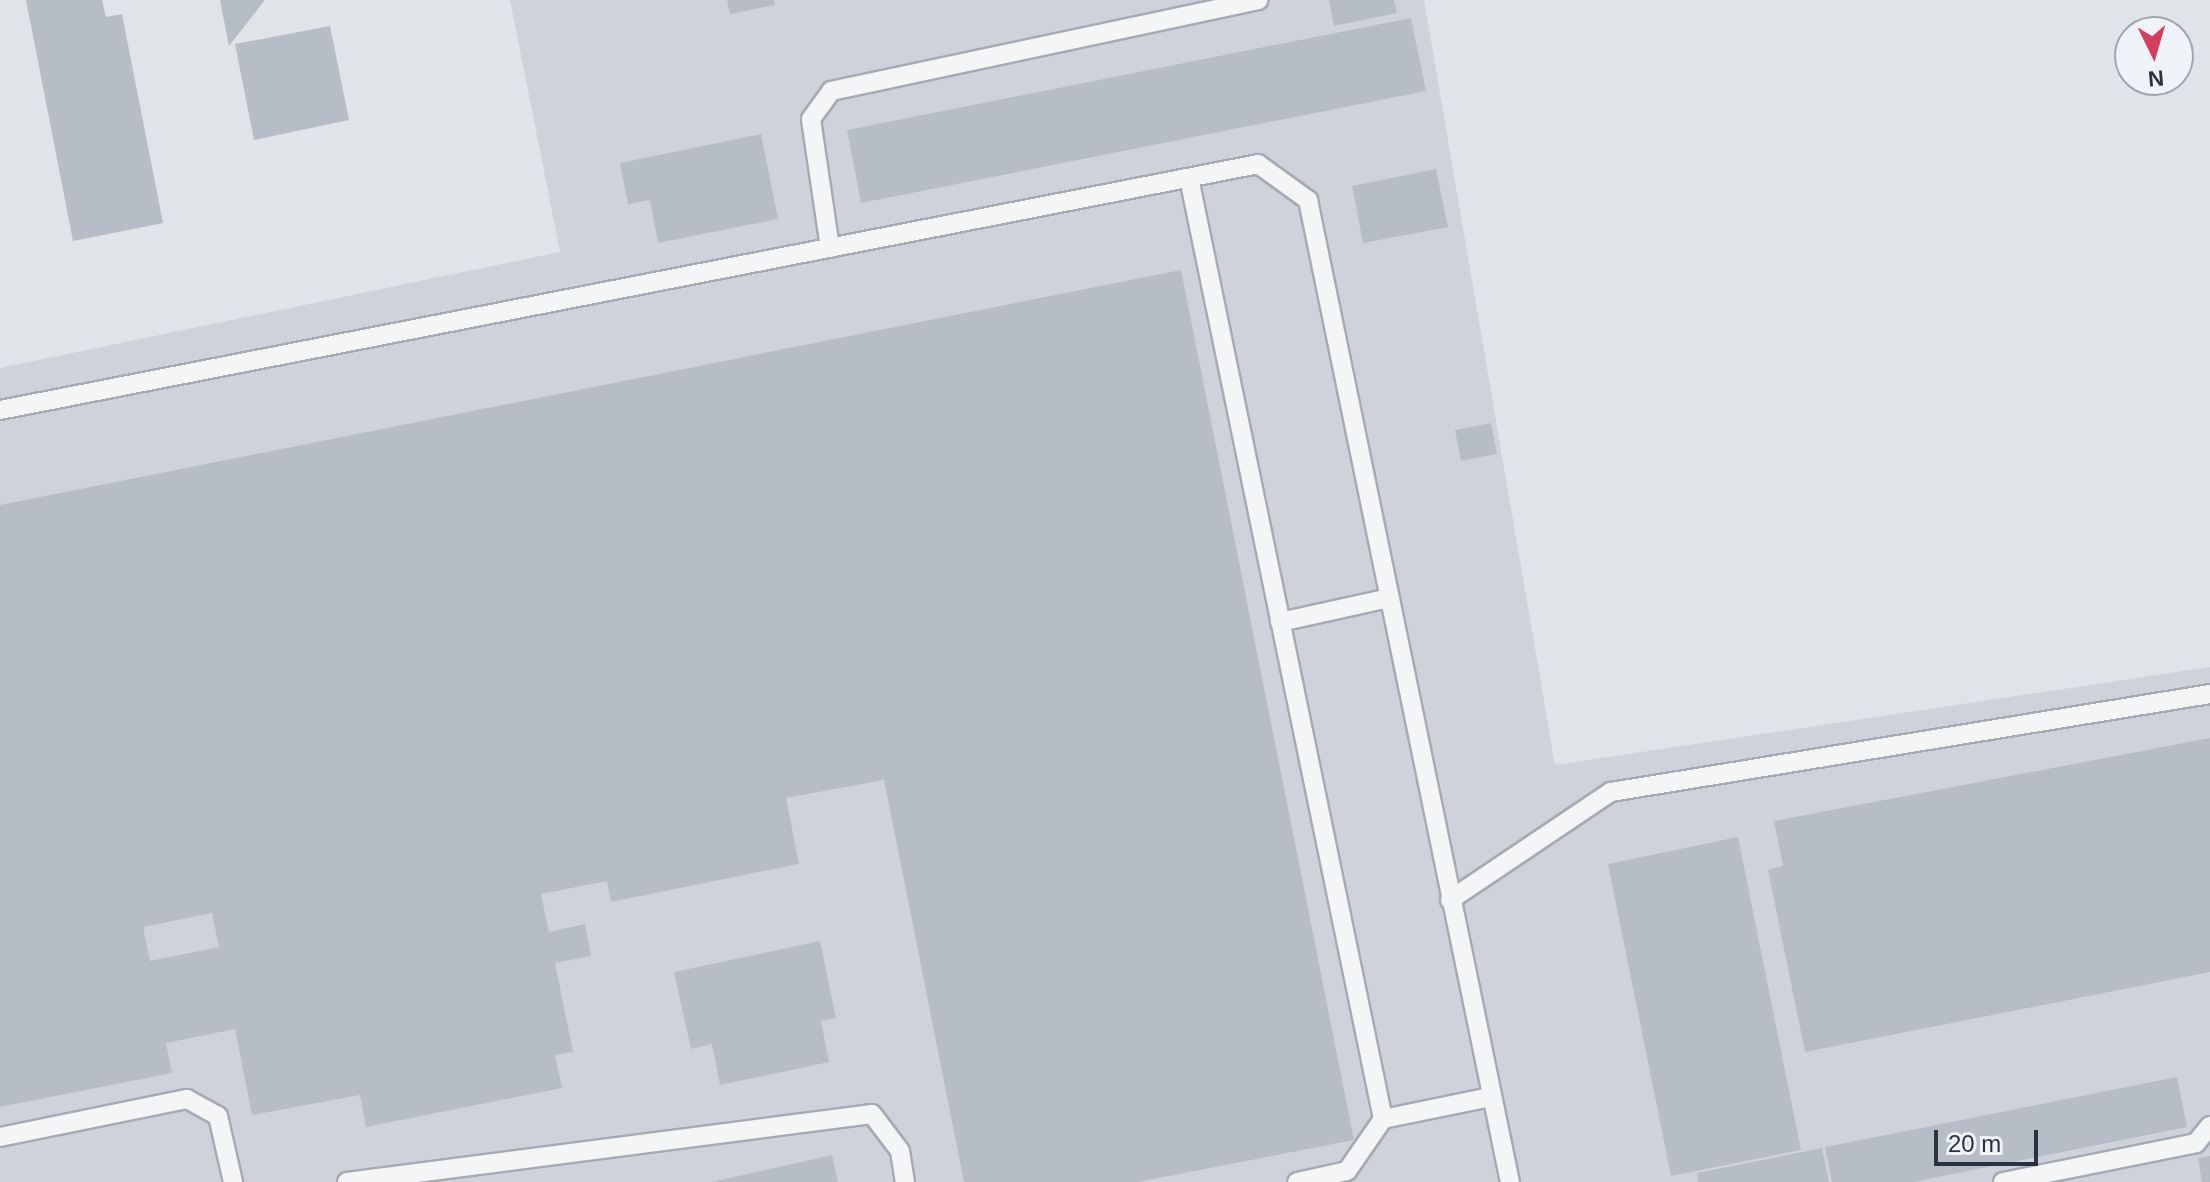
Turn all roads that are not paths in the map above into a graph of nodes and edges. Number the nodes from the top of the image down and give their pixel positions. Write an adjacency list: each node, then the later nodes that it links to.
1 (1258, 0): 3 (lane)
2 (1189, 178): 3 (lane); 5 (lane); 6 (lane)
3 (830, 248): 4 (lane)
4 (0, 410)
5 (1389, 598): 6 (lane); 8 (lane)
6 (1280, 622): 10 (lane)
7 (2210, 694): 8 (lane)
8 (1450, 900): 9 (lane)
9 (1490, 1097): 10 (lane); 17 (lane)
10 (1383, 1119): 16 (lane)
11 (2210, 1126): 18 (lane)
12 (0, 1137): 13 (lane)
13 (233, 1182)
14 (347, 1182): 15 (lane)
15 (905, 1182)
16 (1297, 1182)
17 (1510, 1182)
18 (2003, 1182)

